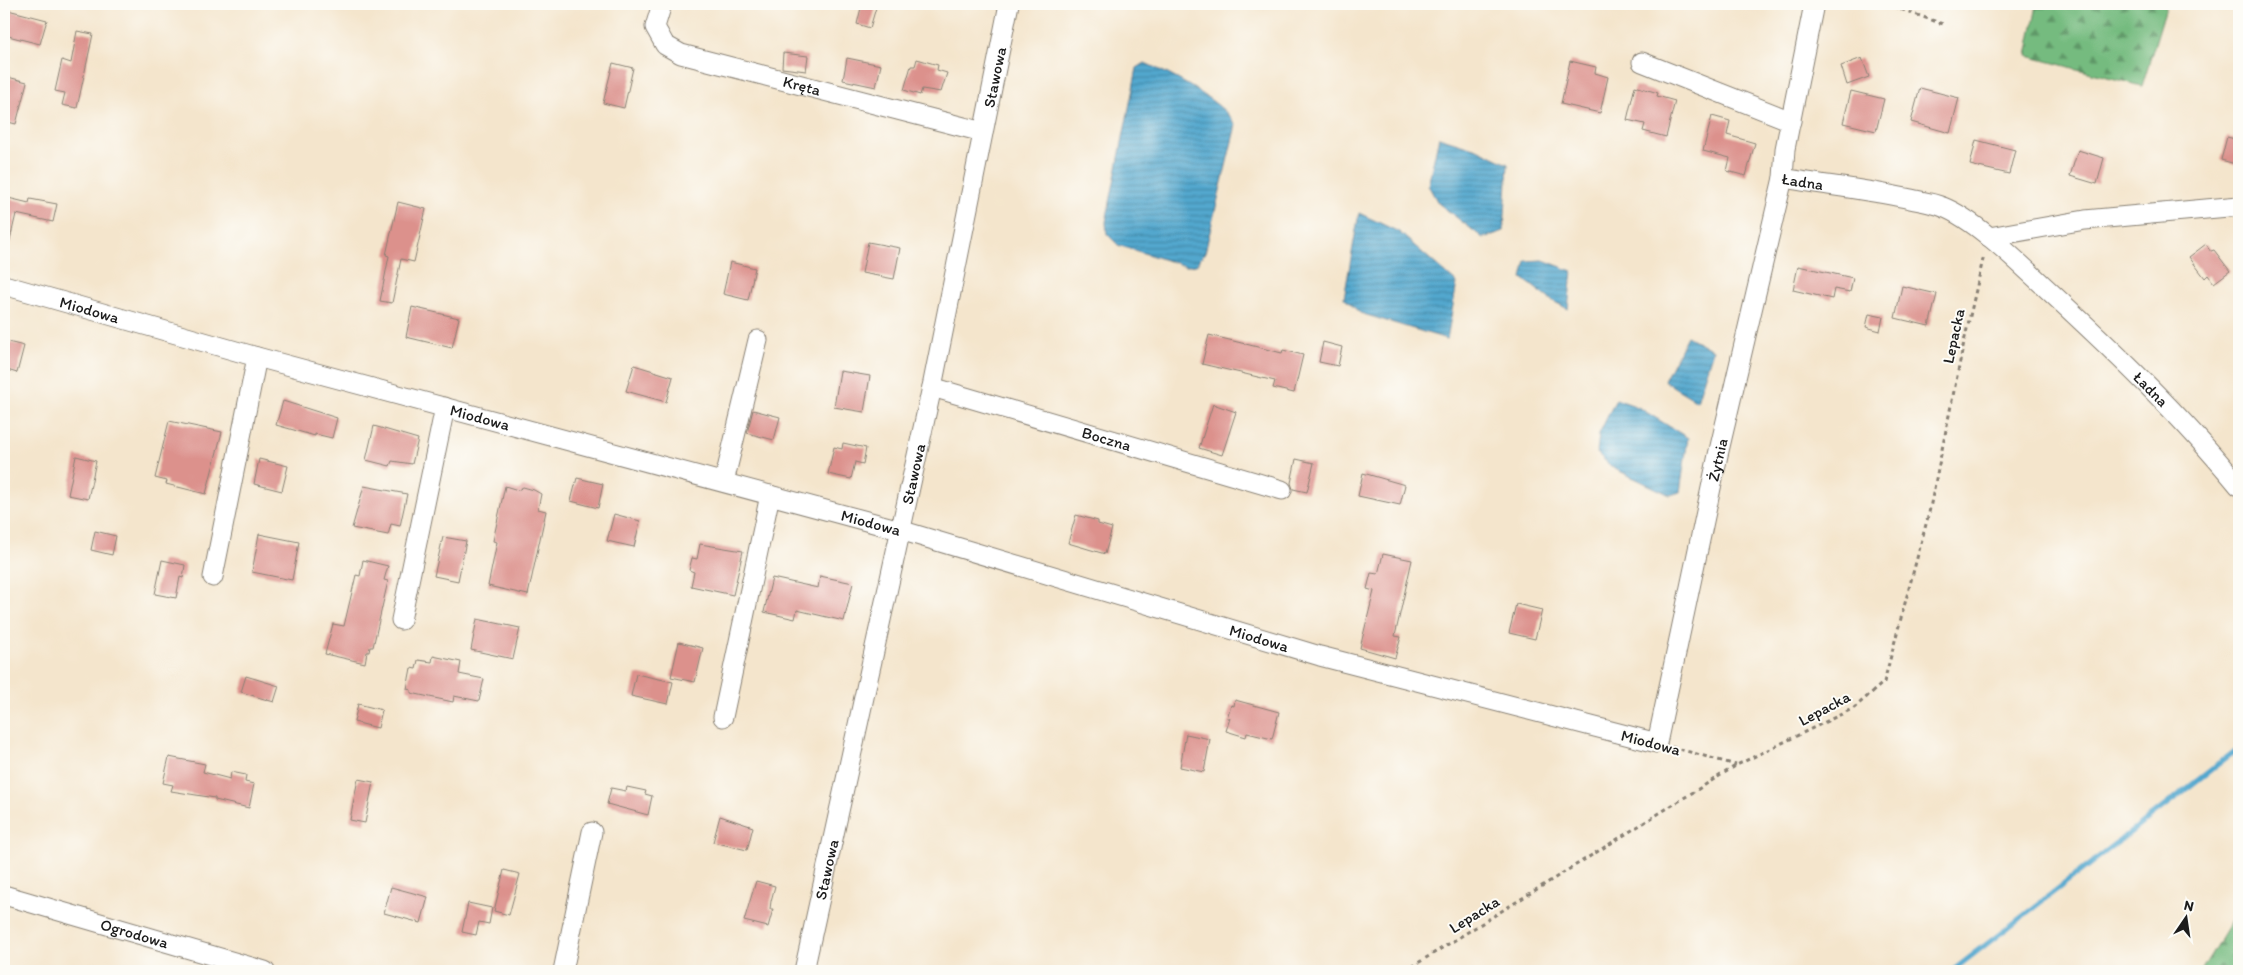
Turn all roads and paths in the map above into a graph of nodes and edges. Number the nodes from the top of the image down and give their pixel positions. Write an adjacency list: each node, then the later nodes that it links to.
1 (662, 4): 8 (street, Kręta)
2 (1009, 4): 8 (street, Stawowa)
3 (1814, 4): 7 (street, Ładna)
4 (1886, 4): 5 (path)
5 (1943, 24)
6 (1642, 62): 7 (street)
7 (1791, 121): 9 (street, Ładna)
8 (984, 132): 15 (street, Stawowa)
9 (1782, 178): 11 (street, Ładna); 25 (street, Żytnia)
10 (2239, 206): 11 (street)
11 (1988, 237): 18 (street, Ładna); 26 (path, Lepacka)
12 (4, 285): 14 (street, Miodowa)
13 (758, 340): 17 (street)
14 (257, 357): 16 (street, Miodowa); 22 (street)
15 (932, 386): 19 (street, Boczna); 21 (street, Stawowa)
16 (445, 407): 17 (street, Miodowa); 23 (street)
17 (724, 482): 20 (street, Miodowa)
18 (2239, 486)
19 (1282, 490)
20 (770, 495): 21 (street, Miodowa); 24 (street)
21 (900, 530): 25 (street, Miodowa); 31 (street, Stawowa)
22 (213, 577)
23 (401, 620)
24 (723, 717)
25 (1657, 743): 26 (path, Miodowa)
26 (1737, 765): 32 (path, Lepacka)
27 (592, 832): 30 (street)
28 (4, 895): 29 (street, Ogrodowa)
29 (265, 971)
30 (563, 971)
31 (804, 971)
32 (1405, 971)

